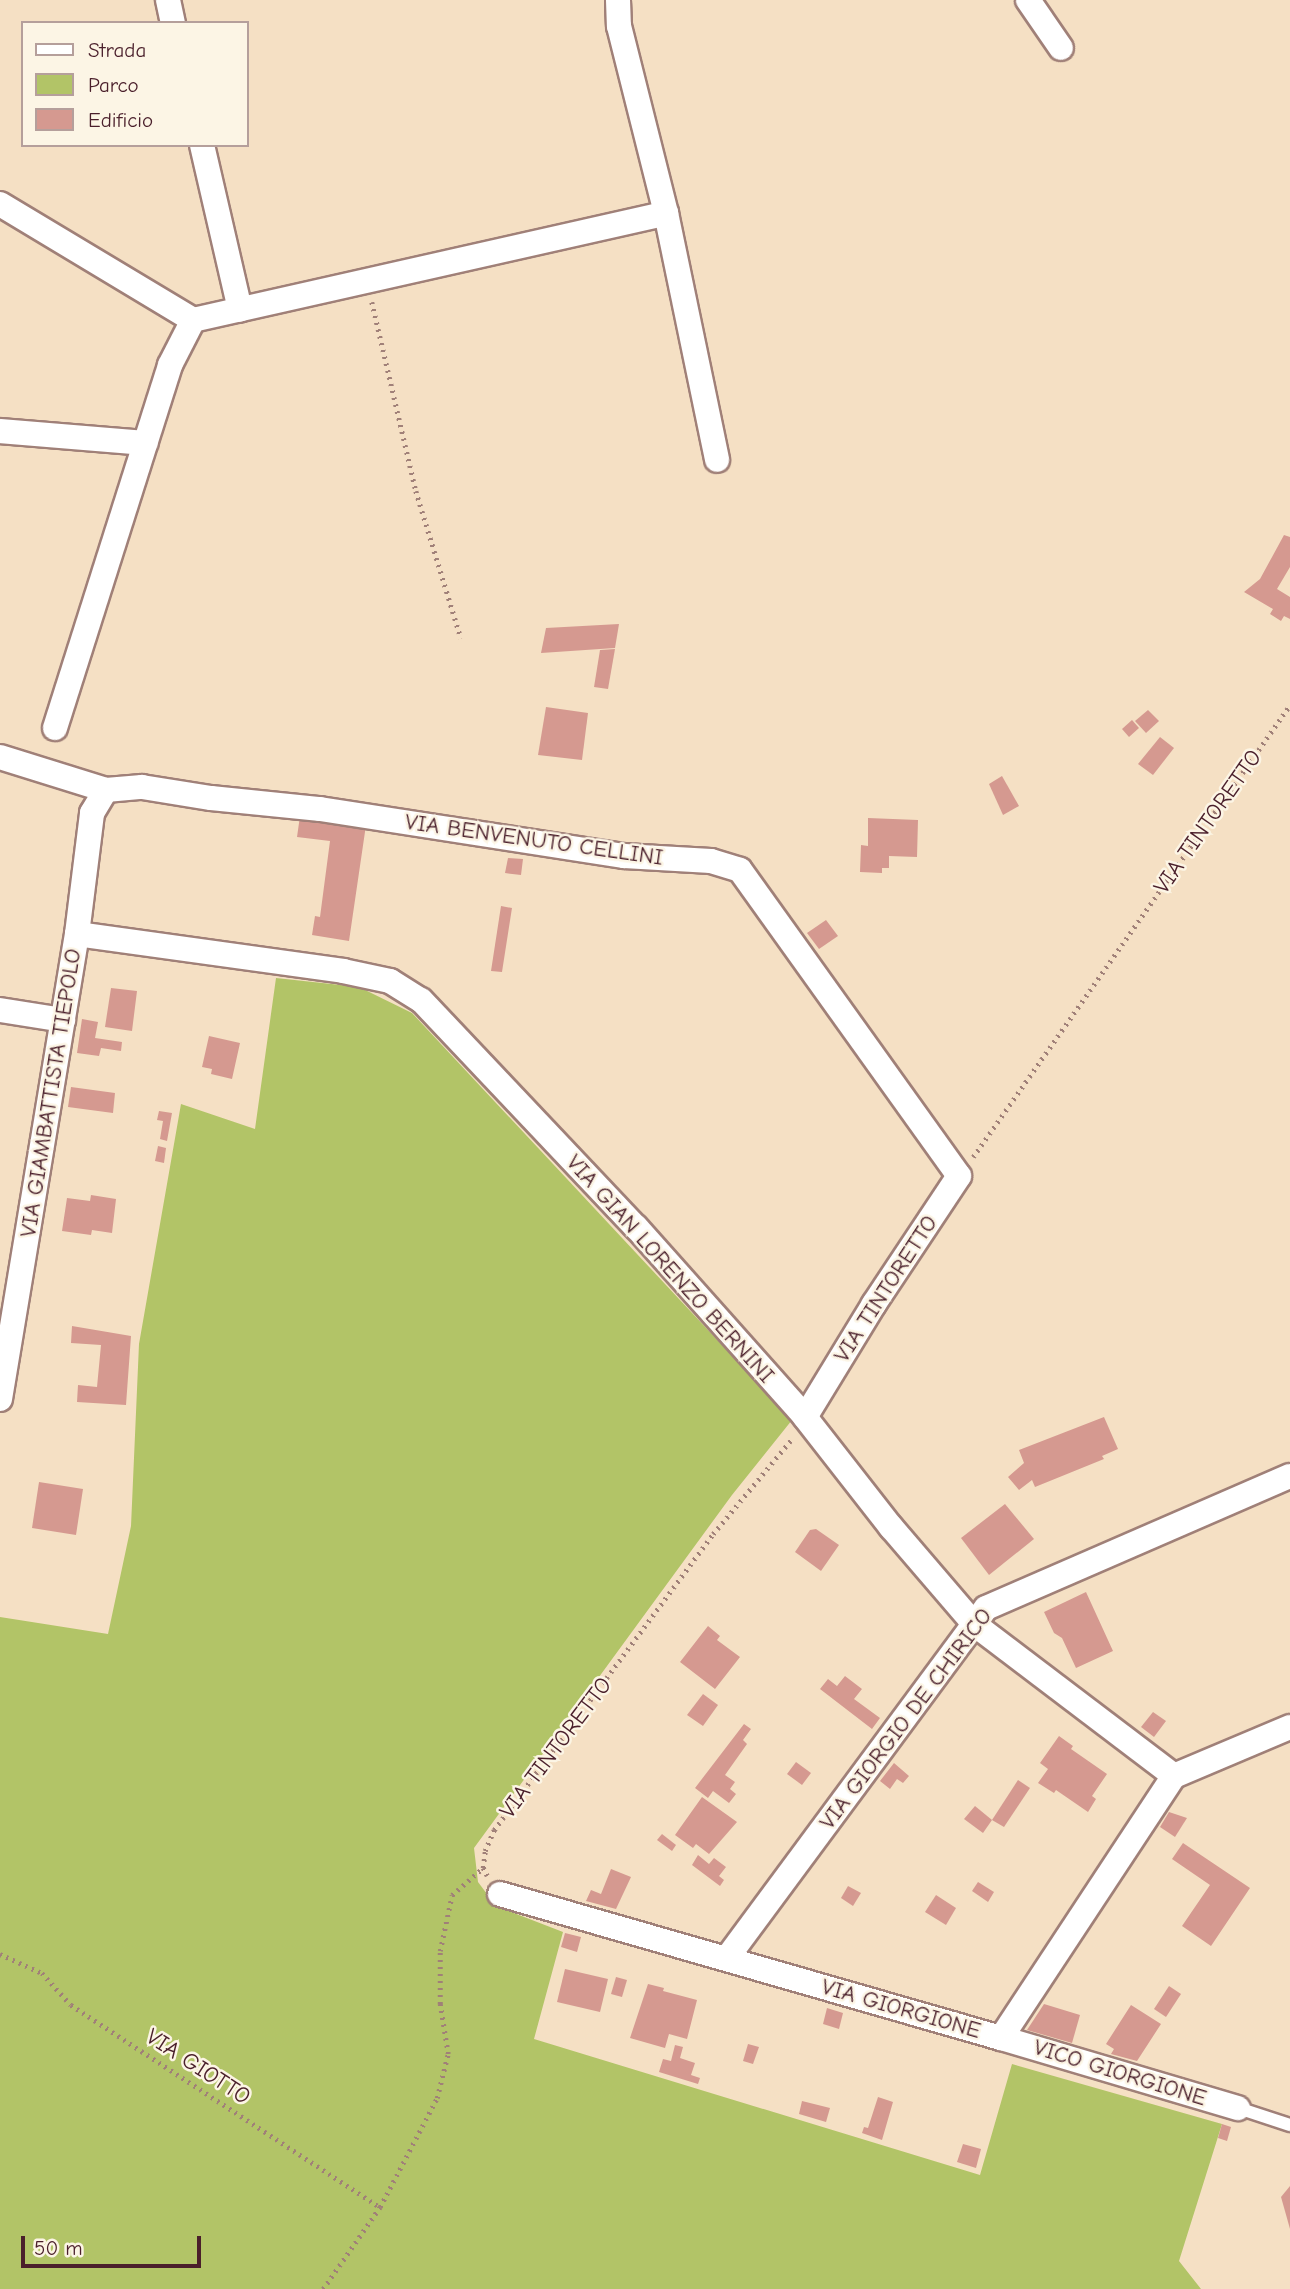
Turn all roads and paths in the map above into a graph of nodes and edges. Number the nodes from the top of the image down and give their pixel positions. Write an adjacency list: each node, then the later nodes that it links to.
1 (168, 0): 4 (street)
2 (618, 0): 8 (street)
3 (1028, 0): 5 (street)
4 (173, 21)
5 (1060, 48)
6 (202, 147): 10 (street)
7 (0, 204): 11 (street)
8 (666, 213): 9 (street); 14 (street)
9 (367, 281): 10 (street); 15 (path)
10 (240, 310): 11 (street)
11 (193, 320): 13 (street)
12 (0, 431): 13 (street)
13 (146, 443): 17 (street)
14 (717, 460)
15 (461, 638)
16 (1290, 705): 23 (path, VIA TINTORETTO)
17 (55, 728)
18 (0, 757): 19 (street, VIA BENVENUTO CELLINI)
19 (106, 790): 20 (street, VIA GIAMBATTISTA TIEPOLO); 23 (street, VIA BENVENUTO CELLINI)
20 (77, 934): 22 (street, VIA GIAMBATTISTA TIEPOLO); 26 (street, VIA GIAN LORENZO BERNINI)
21 (0, 1010): 22 (street)
22 (63, 1020): 24 (street, VIA GIAMBATTISTA TIEPOLO)
23 (959, 1176): 26 (street, VIA TINTORETTO)
24 (8, 1300): 25 (street, VIA GIAMBATTISTA TIEPOLO)
25 (0, 1399)
26 (805, 1418): 28 (street, VIA GIAN LORENZO BERNINI); 31 (path, VIA TINTORETTO)
27 (1290, 1476): 28 (street, VIA GIORGIO DE CHIRICO)
28 (974, 1624): 30 (street, VIA GIAN LORENZO BERNINI); 34 (street, VIA GIORGIO DE CHIRICO)
29 (1290, 1727): 30 (street)
30 (1174, 1776): 35 (street, VIA GIORGIONE)
31 (483, 1868): 32 (path); 38 (path)
32 (500, 1894): 34 (street, VIA GIORGIONE)
33 (0, 1954): 38 (path, VIA GIOTTO)
34 (726, 1958): 35 (street, VIA GIORGIONE)
35 (1001, 2038): 36 (street, VICO GIORGIONE)
36 (1238, 2108): 37 (lane)
37 (1290, 2125)
38 (380, 2207): 39 (path)
39 (323, 2289)

